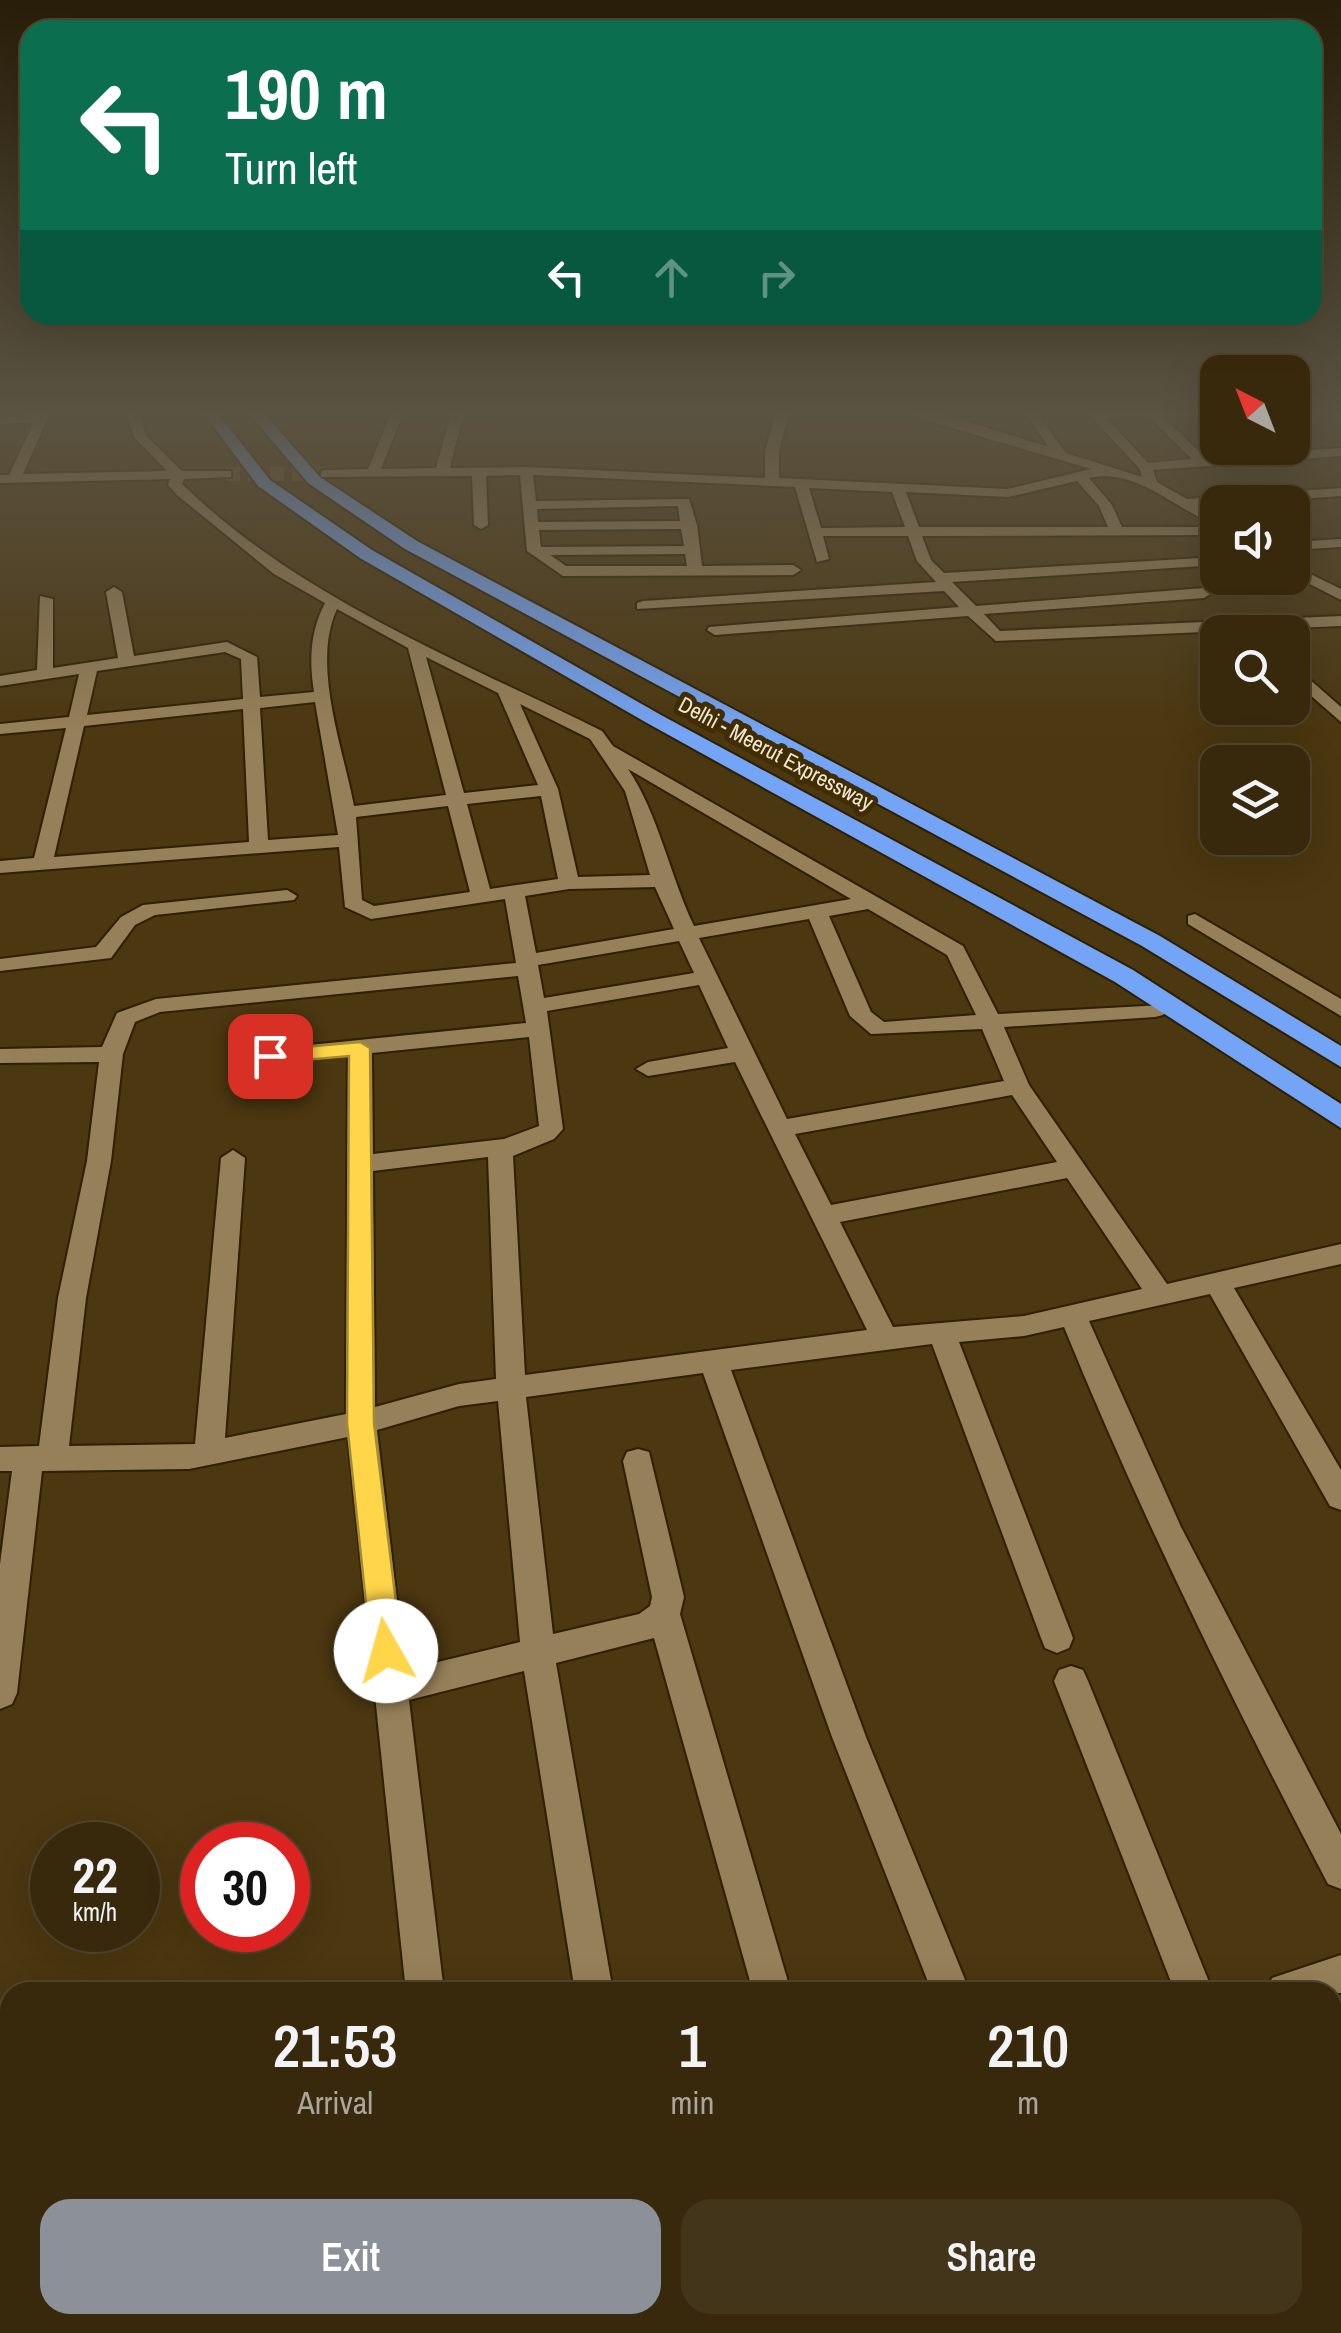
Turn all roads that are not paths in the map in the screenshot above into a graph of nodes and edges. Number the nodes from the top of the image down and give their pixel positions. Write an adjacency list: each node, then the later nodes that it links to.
1 (216, 520): 33 (street)
2 (317, 520): 84 (highway, Delhi - Meerut Expressway)
3 (374, 520): 81 (highway, Delhi - Meerut Expressway)
4 (481, 520): 11 (street)
5 (531, 520): 13 (street)
6 (689, 520): 12 (street)
7 (811, 520): 18 (street)
8 (908, 520): 15 (street)
9 (1018, 520): 14 (street)
10 (1112, 520): 16 (street)
11 (481, 525)
12 (690, 525): 13 (street); 21 (street)
13 (532, 526): 22 (street)
14 (1022, 529): 15 (street); 16 (street)
15 (911, 530): 18 (street); 28 (street)
16 (1116, 530): 17 (street)
17 (1200, 531)
18 (814, 532): 23 (street)
19 (1341, 543): 20 (street)
20 (1310, 546)
21 (692, 550): 22 (street); 26 (street)
22 (534, 551): 26 (street)
23 (822, 558)
24 (1200, 562): 28 (street)
25 (794, 570): 26 (street)
26 (694, 572)
27 (1310, 579): 31 (street)
28 (944, 582): 34 (street); 35 (street)
29 (114, 592): 41 (street)
30 (1200, 594): 35 (street)
31 (1341, 595)
32 (45, 599): 43 (street)
33 (334, 602): 40 (street); 47 (street)
34 (643, 606)
35 (973, 610): 38 (street); 39 (street)
36 (1341, 620): 37 (street)
37 (1310, 623)
38 (715, 630)
39 (1200, 631)
40 (415, 646): 46 (street); 54 (street)
41 (127, 664): 42 (street); 48 (street)
42 (89, 669): 43 (street); 50 (street)
43 (45, 675): 44 (street)
44 (0, 681)
45 (1310, 687): 49 (street)
46 (504, 688): 52 (street); 53 (street)
47 (324, 696): 48 (street); 55 (street)
48 (249, 706): 50 (street); 57 (street)
49 (1341, 718)
50 (74, 722): 51 (street); 58 (street)
51 (0, 729)
52 (610, 751): 60 (street); 65 (street)
53 (549, 790): 54 (street); 61 (street)
54 (453, 799): 55 (street); 64 (street)
55 (348, 812): 56 (street)
56 (348, 840): 57 (street); 64 (street)
57 (259, 846): 58 (street)
58 (42, 865): 59 (street)
59 (0, 868)
60 (662, 881): 61 (street); 68 (street)
61 (569, 883): 62 (street)
62 (514, 892): 64 (street); 69 (street)
63 (287, 896): 70 (street)
64 (482, 896)
65 (872, 902): 66 (street); 75 (street)
66 (816, 910): 68 (street); 75 (street)
67 (1194, 920): 72 (street)
68 (686, 931): 69 (street); 71 (street)
69 (527, 965): 74 (street); 78 (street)
70 (0, 966)
71 (707, 977): 74 (street); 77 (street)
72 (1341, 1009)
73 (1155, 1010): 75 (street)
74 (537, 1018): 76 (street); 86 (street)
75 (988, 1020): 83 (street)
76 (360, 1048): 80 (street); 88 (street)
77 (742, 1053): 82 (street); 85 (street)
78 (111, 1054): 79 (street); 101 (street)
79 (0, 1056)
80 (270, 1056)
81 (1341, 1058)
82 (648, 1070)
83 (1018, 1086): 85 (street); 89 (street)
84 (1341, 1118)
85 (780, 1128): 90 (street)
86 (506, 1147): 88 (street); 98 (street)
87 (233, 1158): 100 (street)
88 (358, 1164): 99 (street)
89 (1072, 1168): 90 (street); 93 (street)
90 (822, 1216): 96 (street)
91 (1341, 1254): 92 (street)
92 (1217, 1282): 93 (street); 103 (street)
93 (1160, 1295): 94 (street)
94 (1073, 1315): 95 (street); 110 (street)
95 (942, 1333): 96 (street); 105 (street)
96 (885, 1338): 97 (street)
97 (714, 1363): 98 (street); 115 (street)
98 (511, 1389): 99 (street); 106 (street)
99 (360, 1423): 100 (street); 108 (street)
100 (208, 1453): 101 (street)
101 (27, 1457): 109 (street)
102 (638, 1461): 104 (street)
103 (1341, 1497)
104 (664, 1614): 106 (street); 114 (street)
105 (1057, 1638)
106 (538, 1653): 108 (street); 113 (street)
107 (1071, 1681): 116 (street)
108 (391, 1690): 112 (street)
109 (0, 1692)
110 (1341, 1871)
111 (1341, 1974): 117 (street)
112 (424, 1982)
113 (592, 1982)
114 (769, 1982)
115 (947, 1982)
116 (1190, 1982)
117 (1317, 1982)

